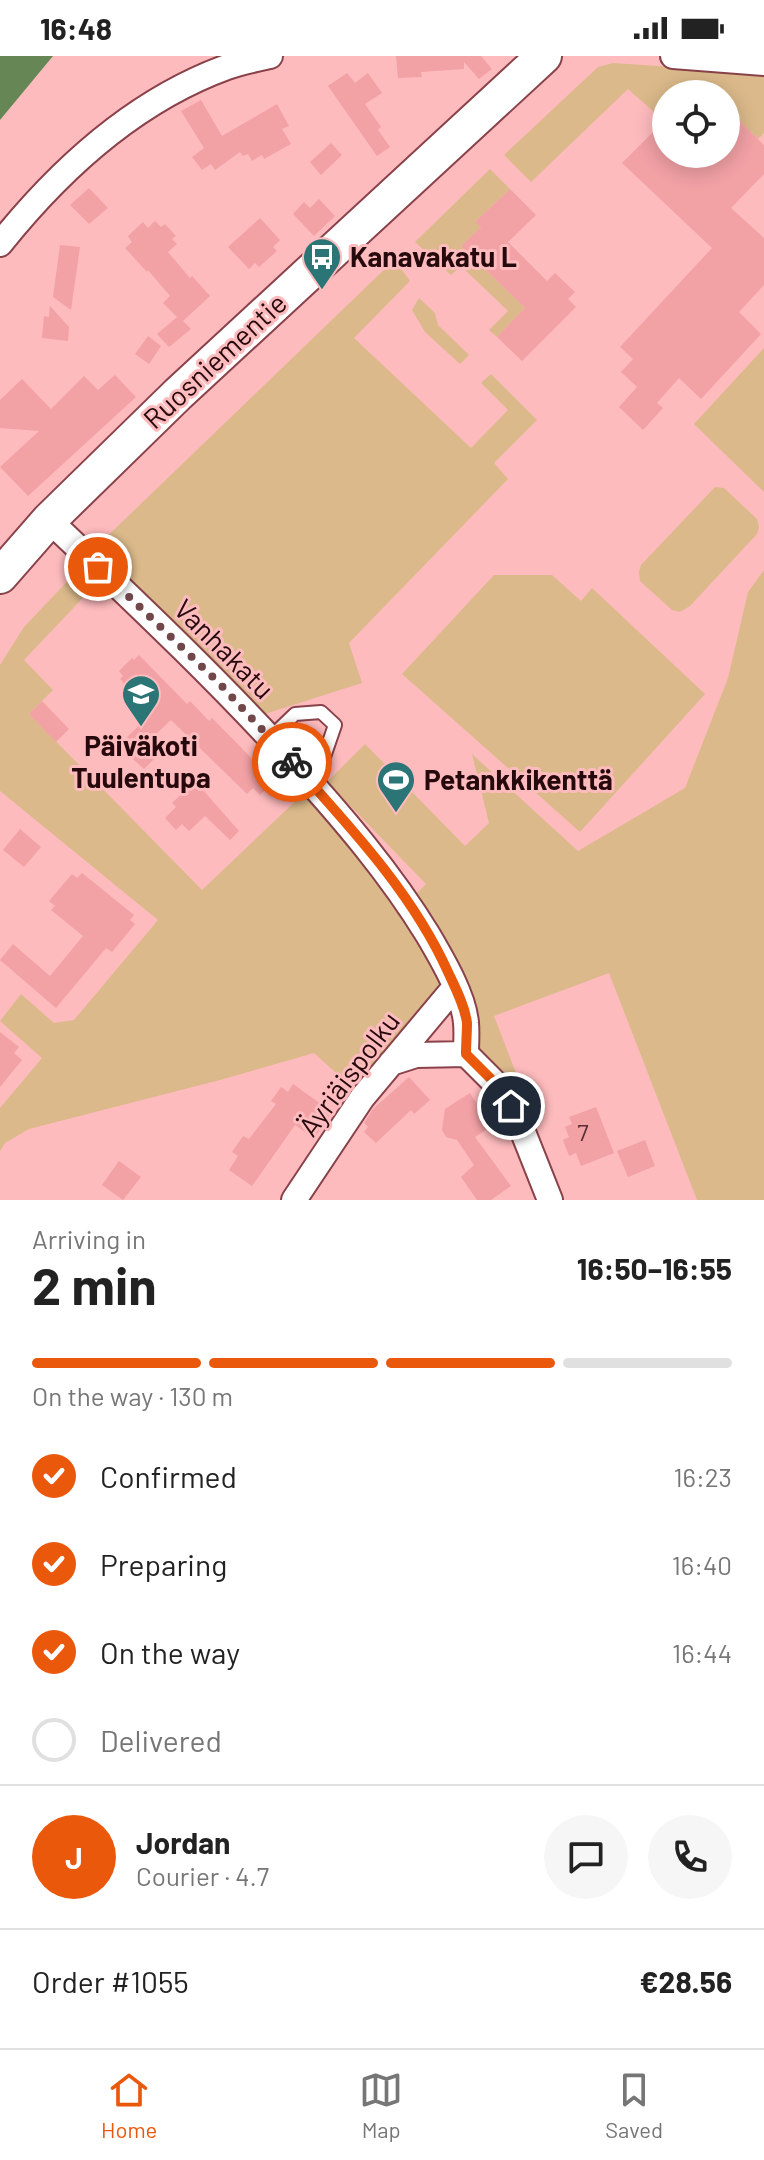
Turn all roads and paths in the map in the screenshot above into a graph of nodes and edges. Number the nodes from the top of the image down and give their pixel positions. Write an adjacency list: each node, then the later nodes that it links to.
1 (270, 56): 5 (street)
2 (673, 56): 4 (street)
3 (536, 58): 6 (main road, Ruosniementie)
4 (764, 63)
5 (0, 244)
6 (49, 520): 7 (main road, Ruosniementie); 8 (street, Vanhakatu)
7 (0, 576)
8 (270, 738): 9 (street, Vanhakatu); 9 (lane)
9 (314, 786): 10 (street, Vanhakatu)
10 (455, 987): 11 (street, Vanhakatu); 12 (street, Äyriäispolku)
11 (466, 1054): 12 (street); 14 (street)
12 (391, 1063): 13 (street, Äyriäispolku)
13 (294, 1200)
14 (550, 1200)

